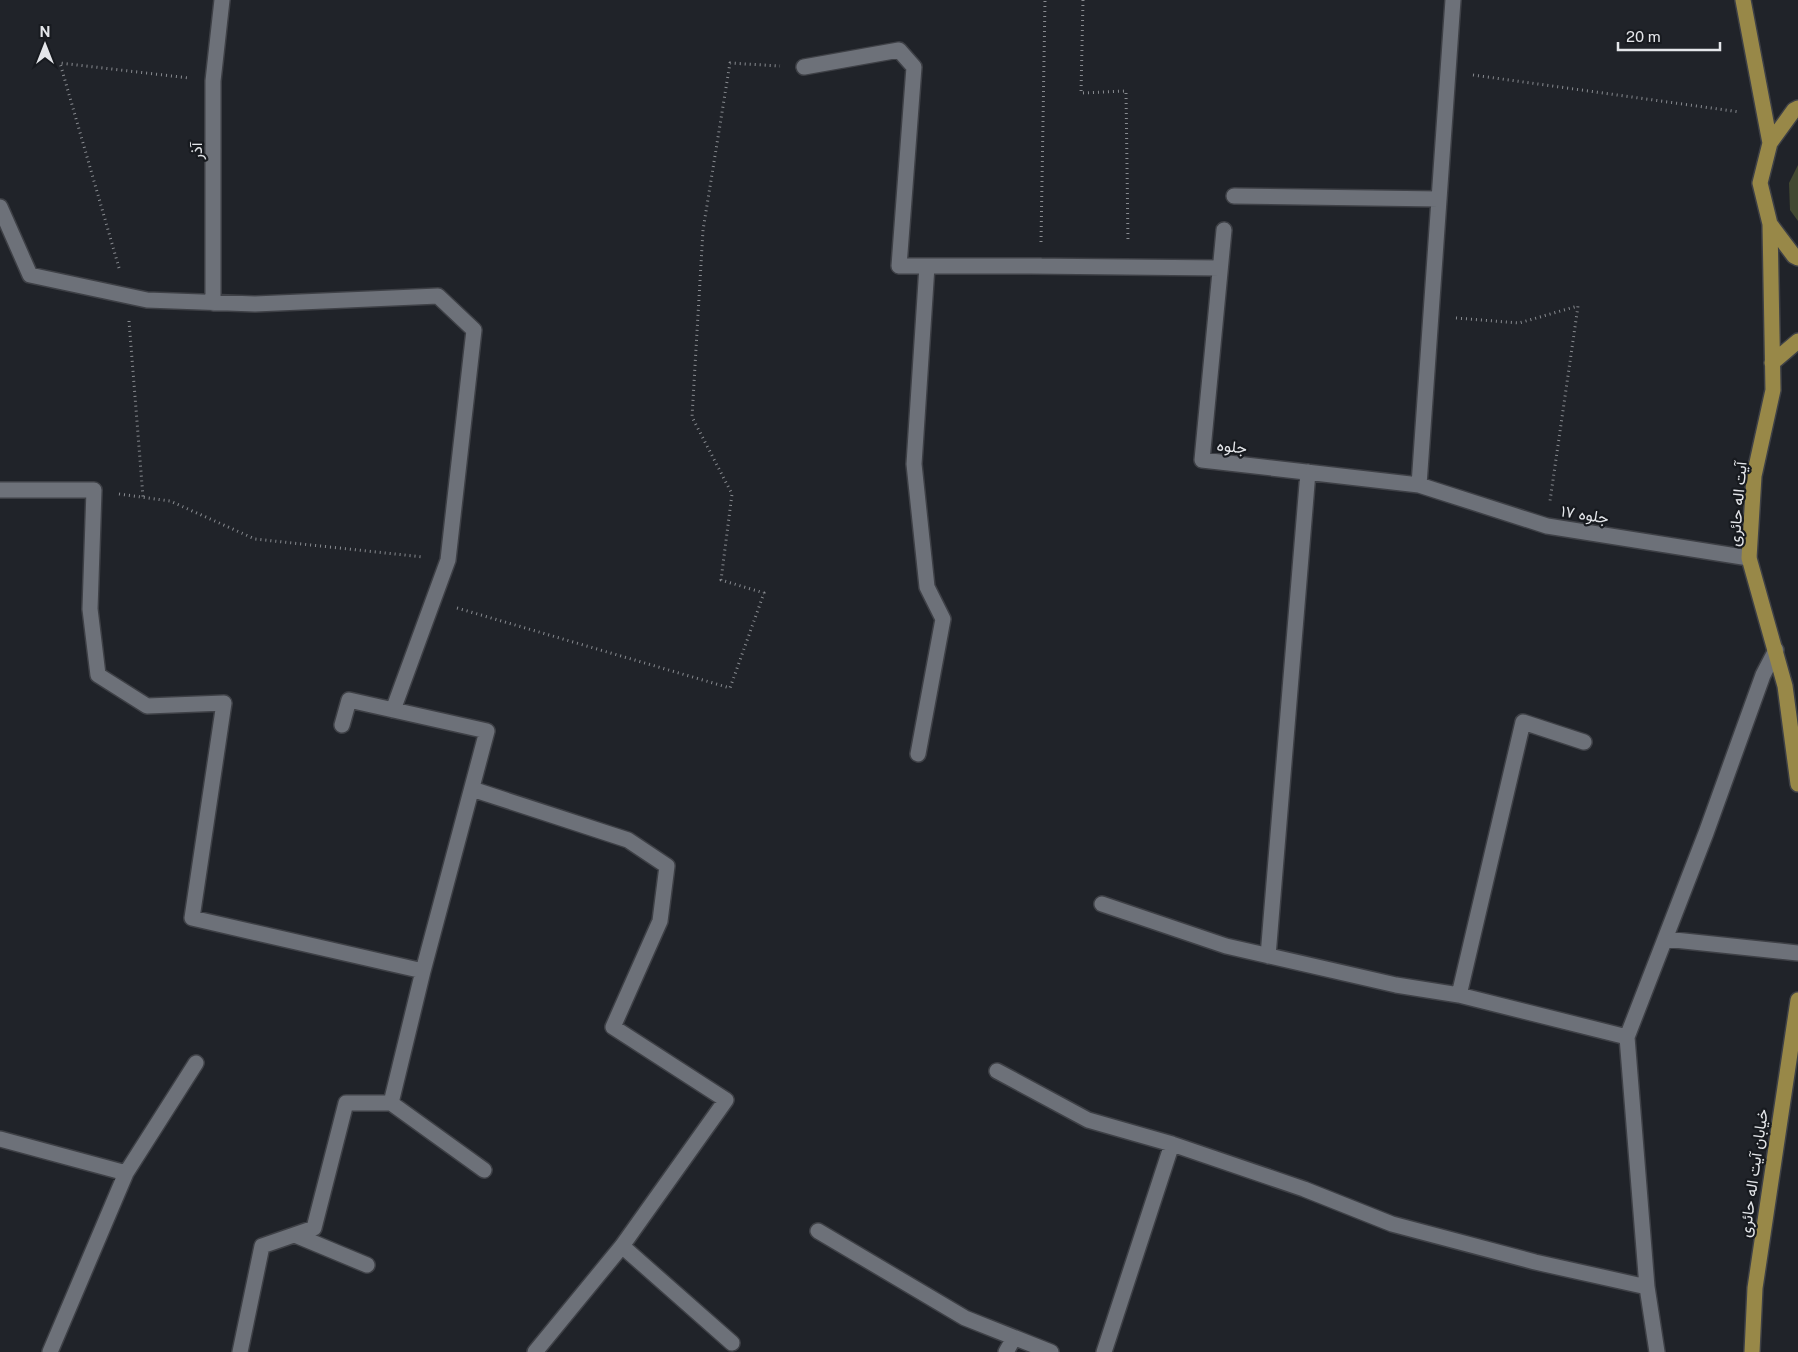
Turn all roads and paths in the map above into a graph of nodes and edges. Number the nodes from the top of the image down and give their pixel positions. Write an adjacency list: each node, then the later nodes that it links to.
1 (222, 0): 8 (street, آذر)
2 (1045, 0): 20 (path)
3 (1083, 0): 21 (path)
4 (1453, 0): 7 (street)
5 (1743, 0): 10 (main road)
6 (804, 67): 18 (street); 36 (path)
7 (1448, 71): 10 (path); 13 (street)
8 (214, 81): 23 (path); 24 (street, آذر)
9 (1798, 108): 11 (main road)
10 (1764, 115): 11 (main road)
11 (1770, 143): 15 (main road)
12 (1234, 196): 13 (street)
13 (1439, 199): 25 (street)
14 (0, 207): 23 (street)
15 (1770, 224): 17 (main road); 27 (main road, آیت اله حائری)
16 (1224, 230): 22 (street, جلوه)
17 (1798, 258)
18 (927, 266): 19 (street); 42 (street)
19 (1020, 266): 20 (street); 21 (street)
20 (1041, 266)
21 (1128, 268): 22 (street)
22 (1220, 268): 28 (street, جلوه)
23 (126, 296): 24 (street); 32 (path)
24 (213, 303): 35 (street)
25 (1431, 316): 29 (street); 33 (path)
26 (1798, 341): 27 (main road)
27 (1772, 363): 34 (main road, آیت اله حائری)
28 (1308, 472): 29 (street, جلوه); 48 (street)
29 (1419, 485): 33 (street, جلوه ۱۷)
30 (0, 490): 31 (street)
31 (94, 490): 32 (path); 49 (street)
32 (143, 497): 35 (path)
33 (1546, 526): 34 (street, جلوه ۱۷)
34 (1749, 558): 37 (main road, آیت اله حائری)
35 (448, 560): 36 (street)
36 (434, 601): 39 (street)
37 (1776, 650): 38 (main road, آیت اله حائری); 46 (street)
38 (1792, 689): 43 (main road, آیت اله حائری)
39 (393, 710): 40 (street); 44 (street)
40 (342, 725)
41 (1584, 742): 50 (street)
42 (918, 754)
43 (1798, 784)
44 (472, 789): 49 (street); 63 (street)
45 (1102, 904): 48 (street)
46 (1665, 939): 47 (street); 52 (street)
47 (1798, 953)
48 (1268, 956): 50 (street)
49 (423, 971): 56 (street)
50 (1459, 995): 52 (street)
51 (1798, 1000): 53 (main road, خیابان آیت اله حائری)
52 (1627, 1037): 65 (street)
53 (1794, 1041): 75 (main road, خیابان آیت اله حائری)
54 (196, 1063): 60 (street)
55 (997, 1071): 58 (street)
56 (391, 1103): 59 (street); 62 (street)
57 (0, 1139): 60 (street)
58 (1172, 1144): 65 (street); 73 (street)
59 (484, 1170)
60 (126, 1173): 68 (street)
61 (818, 1231): 66 (street)
62 (295, 1235): 64 (street); 69 (street)
63 (622, 1246): 67 (street); 70 (street)
64 (367, 1265)
65 (1647, 1287): 74 (street)
66 (1014, 1338): 71 (street); 72 (street)
67 (732, 1343)
68 (50, 1352)
69 (240, 1352)
70 (535, 1352)
71 (1006, 1352)
72 (1051, 1352)
73 (1104, 1352)
74 (1657, 1352)
75 (1752, 1352)

